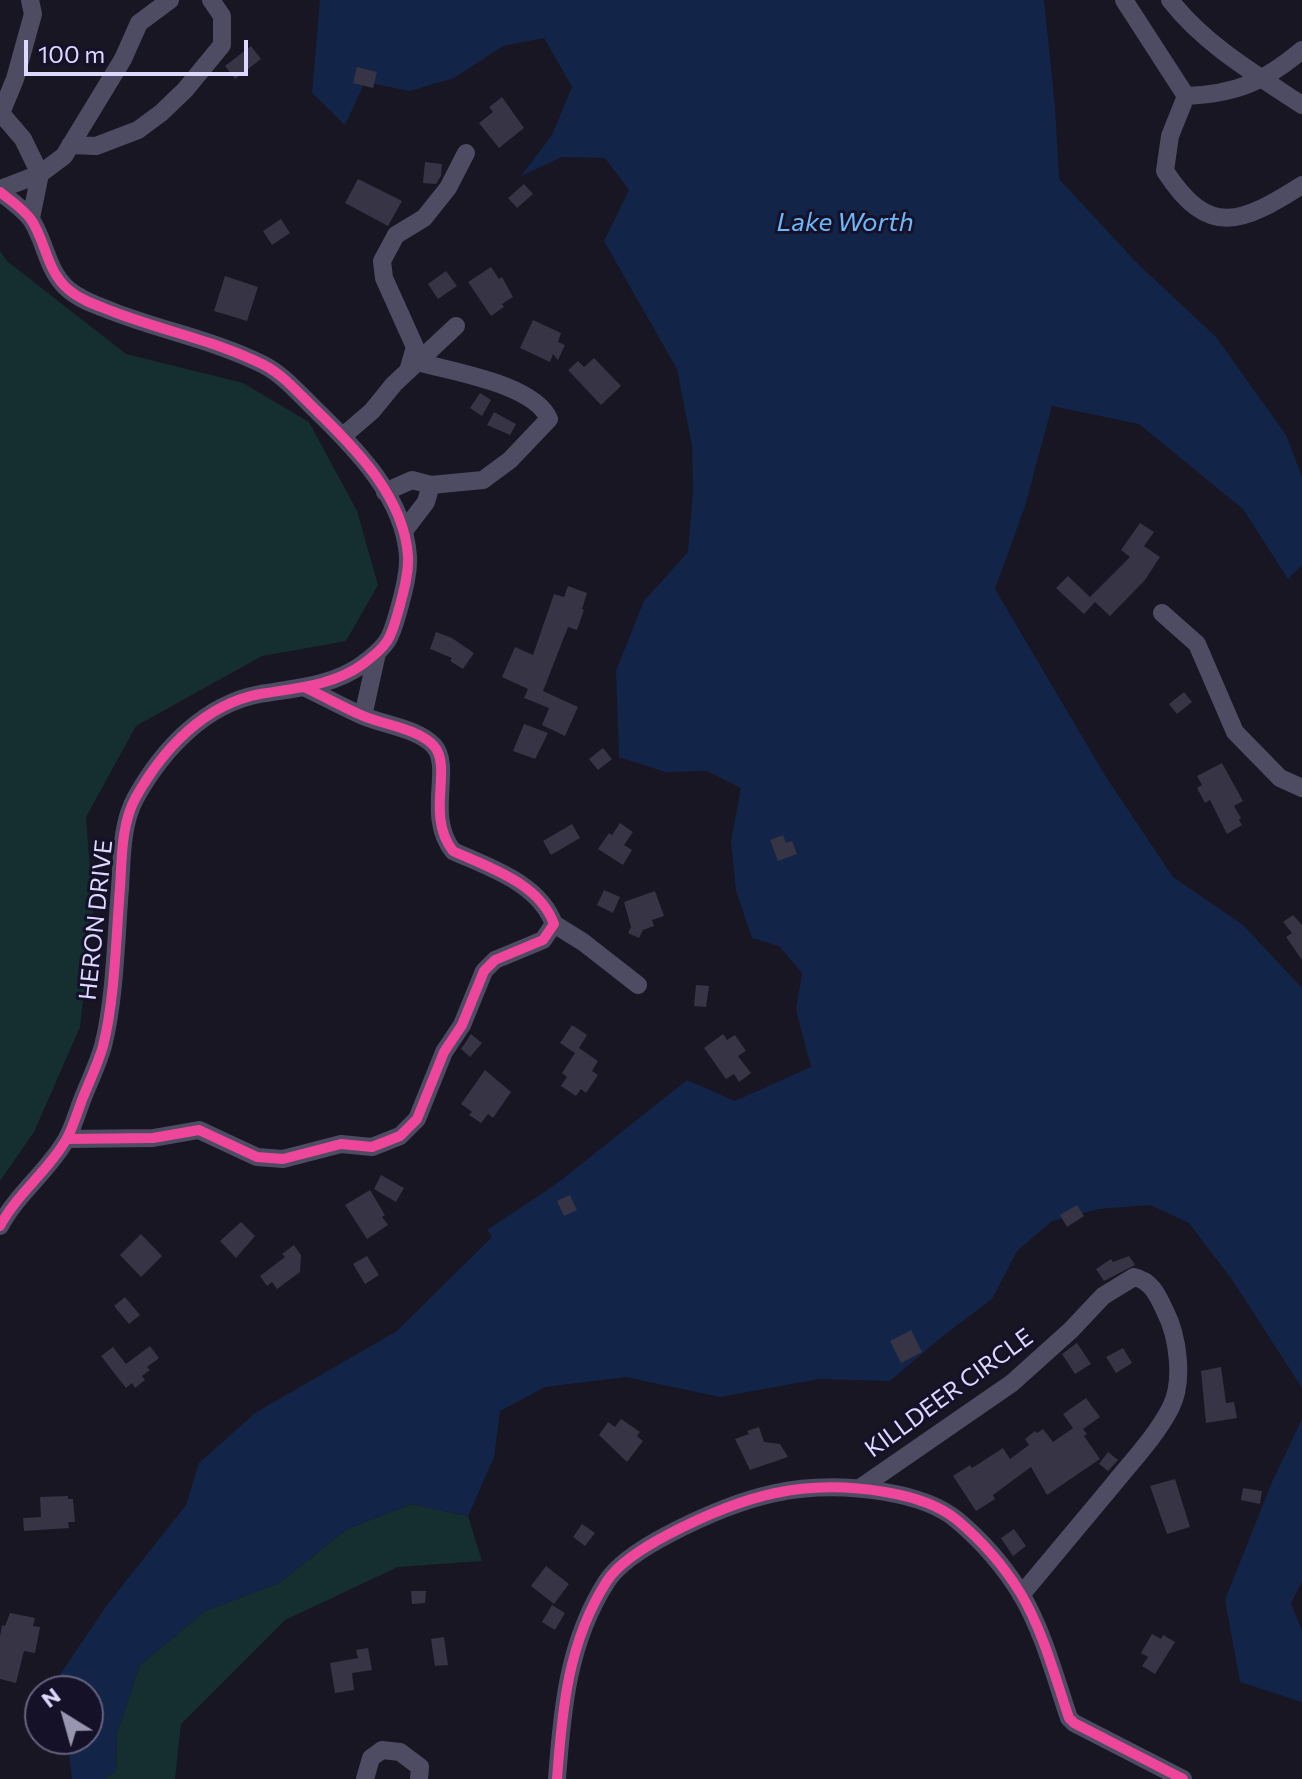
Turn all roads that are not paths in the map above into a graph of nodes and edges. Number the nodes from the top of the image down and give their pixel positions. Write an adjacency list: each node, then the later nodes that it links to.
1 (30, 0): 10 (street)
2 (170, 0): 11 (street)
3 (211, 0): 11 (street)
4 (1124, 0): 8 (street)
5 (1170, 0): 7 (street)
6 (1302, 50): 7 (street)
7 (1263, 80): 8 (street); 9 (street)
8 (1186, 96): 14 (street)
9 (1302, 105)
10 (1, 113): 13 (street)
11 (70, 145): 13 (street)
12 (466, 153): 18 (street)
13 (40, 174): 15 (street); 16 (street)
14 (1302, 185)
15 (0, 190): 16 (street, HERON DRIVE)
16 (31, 218): 19 (street, HERON DRIVE)
17 (456, 326): 18 (street)
18 (413, 366): 19 (street); 20 (street)
19 (343, 436): 21 (street, HERON DRIVE)
20 (431, 485): 21 (street); 22 (street)
21 (385, 492): 22 (street, HERON DRIVE)
22 (404, 531): 24 (street, HERON DRIVE)
23 (1162, 613): 27 (street)
24 (377, 653): 25 (street, HERON DRIVE); 26 (street)
25 (306, 688): 26 (street); 30 (street, HERON DRIVE)
26 (363, 716): 28 (street)
27 (1302, 788)
28 (554, 924): 29 (street); 30 (street)
29 (638, 985)
30 (67, 1139): 31 (street, HERON DRIVE)
31 (0, 1226)
32 (860, 1488): 33 (street); 33 (street, KILLDEER CIRCLE); 36 (street)
33 (1021, 1595): 37 (street)
34 (365, 1779): 35 (street)
35 (419, 1779)
36 (557, 1779)
37 (1183, 1779)

